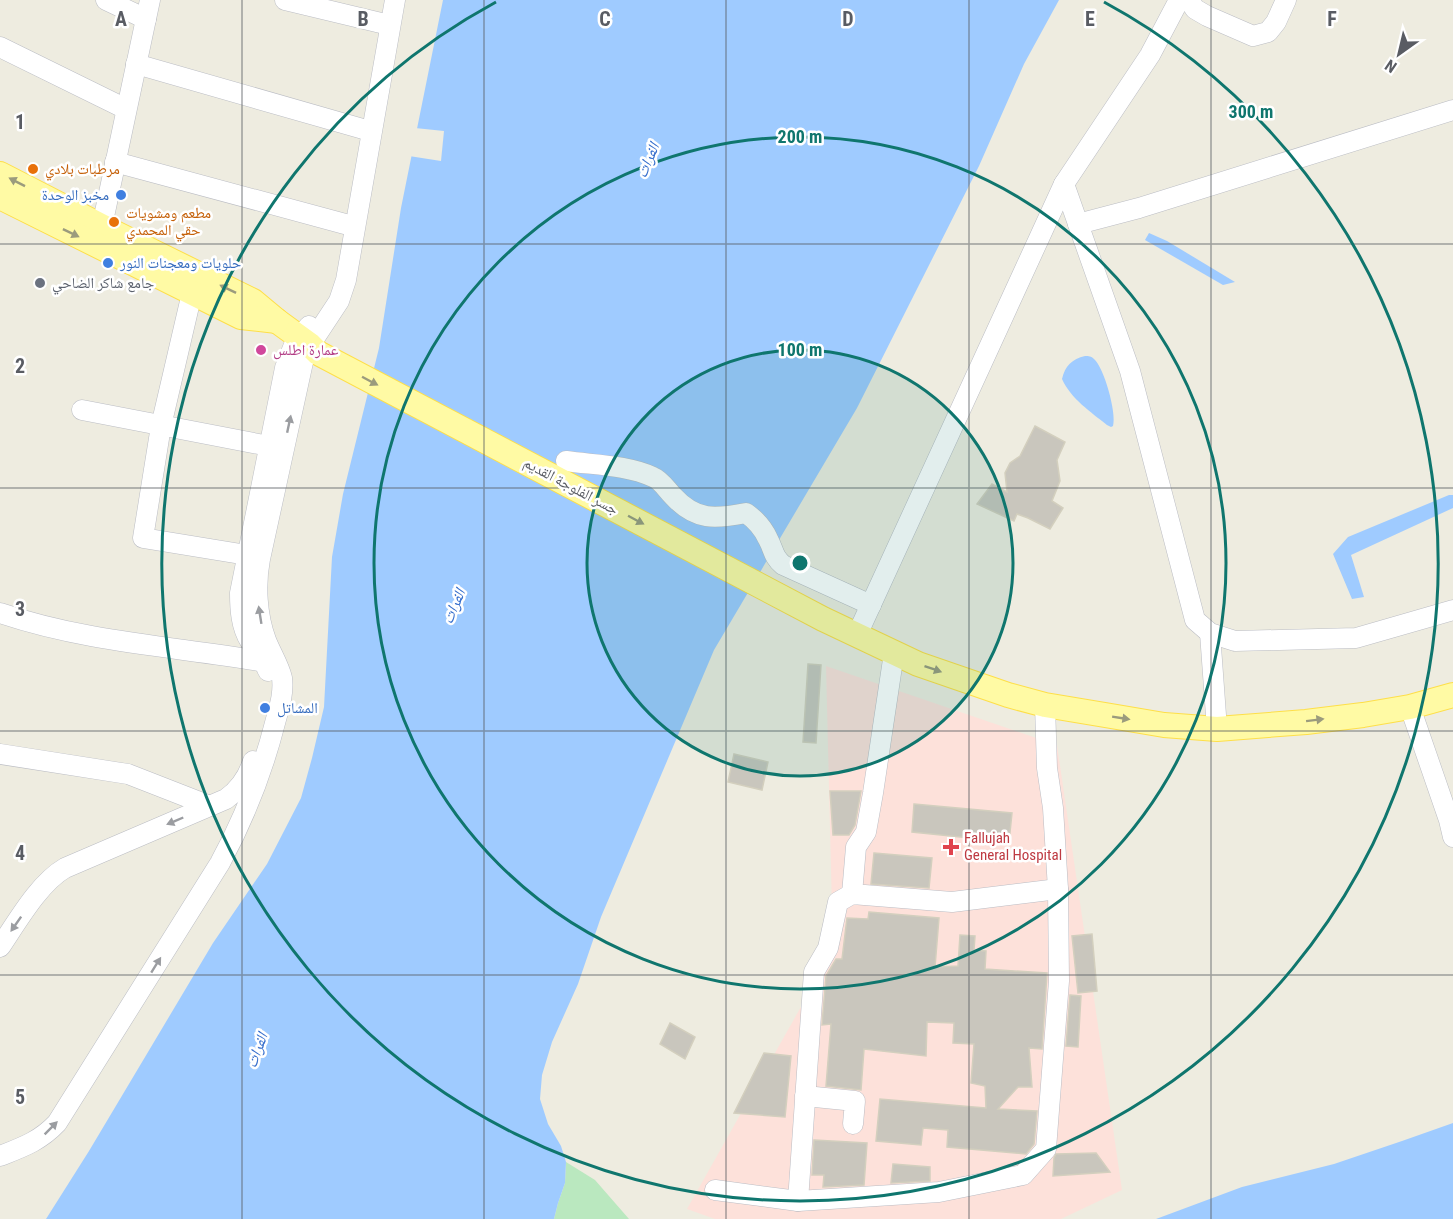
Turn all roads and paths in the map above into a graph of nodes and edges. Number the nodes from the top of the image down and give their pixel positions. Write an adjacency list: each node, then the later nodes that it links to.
1 (106, 0): 9 (street)
2 (150, 0): 9 (street)
3 (285, 0): 10 (street)
4 (386, 0): 10 (street)
5 (395, 0): 25 (street)
6 (1179, 0): 18 (street)
7 (1189, 0): 8 (street)
8 (1286, 0)
9 (146, 20): 12 (street)
10 (381, 23): 15 (street)
11 (0, 47): 13 (street)
12 (136, 64): 13 (street); 15 (street)
13 (126, 109): 16 (street)
14 (1453, 111): 21 (street)
15 (363, 129): 20 (street)
16 (115, 162): 20 (street); 22 (street)
17 (0, 174): 22 (main road, جسر الفلوجة القديم, one-way to 17)
18 (1064, 184): 21 (street); 31 (street)
19 (0, 197): 23 (main road, one-way to 23)
20 (345, 224): 25 (street)
21 (1078, 224): 34 (street)
22 (102, 226): 24 (main road, جسر الفلوجة القديم, one-way to 22)
23 (192, 293): 24 (main road); 27 (street)
24 (277, 321): 25 (main road, جسر الفلوجة القديم)
25 (309, 345): 28 (street); 35 (main road, جسر الفلوجة القديم, one-way to 35); 37 (street, one-way to 25)
26 (82, 410): 27 (street)
27 (161, 426): 28 (street); 30 (street)
28 (269, 446): 30 (street)
29 (566, 460): 31 (street)
30 (248, 555): 37 (street)
31 (871, 605): 35 (street)
32 (1453, 610): 34 (street)
33 (0, 614): 37 (street)
34 (1210, 633): 41 (street)
35 (857, 635): 36 (main road, جسر الفلوجة القديم)
36 (894, 653): 39 (main road, جسر الفلوجة القديم, one-way to 39); 47 (street)
37 (271, 663): 43 (street); 44 (street)
38 (1453, 695): 40 (main road, جسر الفلوجة القديم)
39 (1045, 705): 41 (main road, جسر الفلوجة القديم, one-way to 41); 46 (street)
40 (1410, 707): 41 (main road, جسر الفلوجة القديم, one-way to 40); 45 (street)
41 (1217, 729)
42 (0, 754): 43 (street)
43 (214, 804): 44 (street); 48 (street, one-way to 48)
44 (242, 822): 51 (street, one-way to 44)
45 (1453, 837)
46 (1058, 889): 47 (street); 53 (street)
47 (852, 894): 49 (street)
48 (0, 947)
49 (805, 1096): 50 (street); 53 (street)
50 (853, 1124)
51 (0, 1156)
52 (715, 1190): 53 (street)
53 (798, 1200)

